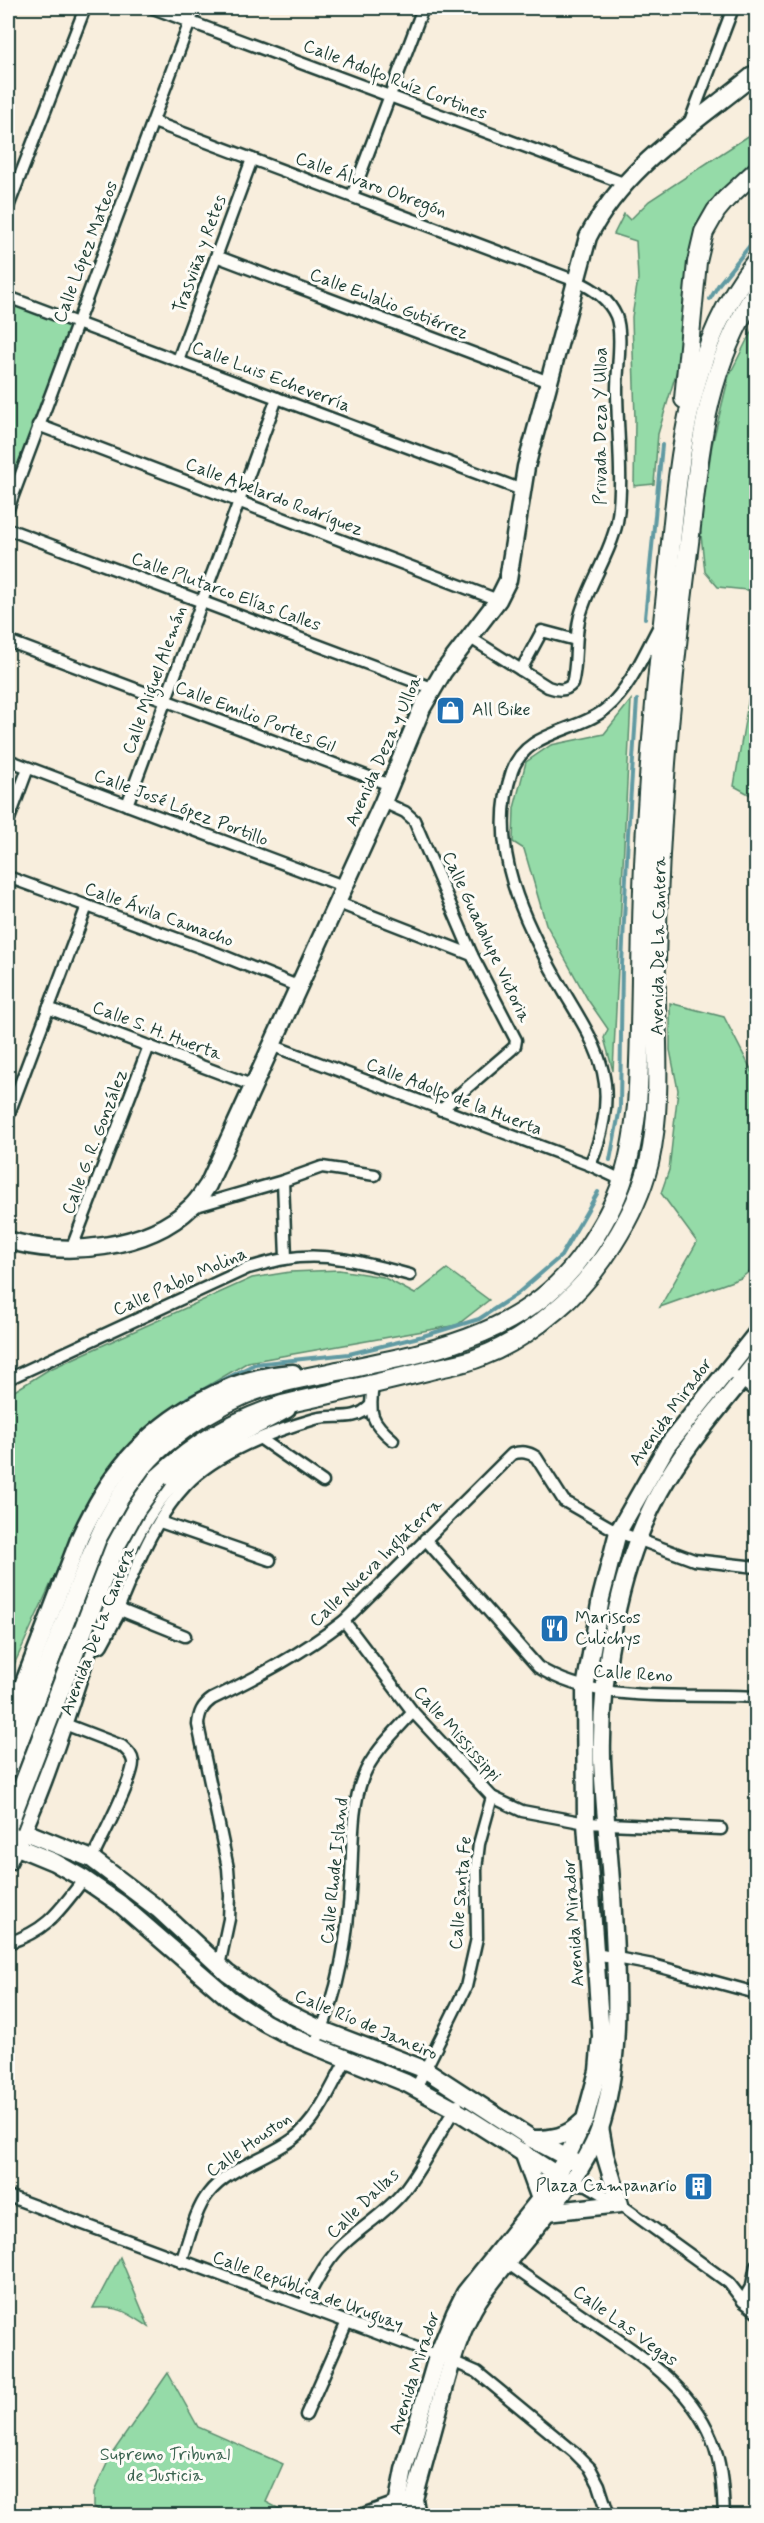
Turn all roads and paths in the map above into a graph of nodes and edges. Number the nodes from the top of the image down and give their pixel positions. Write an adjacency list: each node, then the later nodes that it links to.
1 (153, 8): 6 (street, Calle Adolfo Ruíz Cortines)
2 (195, 8): 6 (street, Calle López Mateos)
3 (423, 8): 8 (street)
4 (733, 8): 10 (street)
5 (83, 11): 13 (street)
6 (190, 21): 8 (street, Calle Adolfo Ruíz Cortines); 9 (street, Calle López Mateos)
7 (756, 74): 10 (main road, Avenida Deza y Ulloa)
8 (390, 96): 14 (street, Calle Adolfo Ruíz Cortines); 15 (street)
9 (154, 122): 11 (street, Calle Álvaro Obregón); 22 (street, Calle López Mateos)
10 (689, 124): 14 (main road, Avenida Deza y Ulloa)
11 (252, 159): 15 (street, Calle Álvaro Obregón); 17 (street, Trasviña y Retes)
12 (756, 171): 27 (main road)
13 (12, 181): 16 (street)
14 (626, 184): 19 (main road, Avenida Deza y Ulloa)
15 (352, 196): 19 (street, Calle Álvaro Obregón)
16 (8, 207)
17 (216, 256): 23 (street, Trasviña y Retes); 24 (street, Calle Eulalio Gutiérrez)
18 (756, 261): 27 (main road, Avenida De La Cantera)
19 (576, 280): 24 (main road, Avenida Deza y Ulloa); 36 (street, Privada Deza Y Ulloa)
20 (8, 297): 22 (street, Calle Luis Echeverría)
21 (754, 298): 70 (main road, Avenida De La Cantera)
22 (77, 323): 23 (street, Calle Luis Echeverría); 26 (street, Calle López Mateos)
23 (178, 360): 25 (street, Calle Luis Echeverría)
24 (549, 382): 28 (main road, Avenida Deza y Ulloa)
25 (277, 398): 28 (street, Calle Luis Echeverría); 29 (street, Calle Miguel Alemán)
26 (38, 425): 29 (street, Calle Abelardo Rodríguez); 30 (street, Calle López Mateos)
27 (684, 432): 34 (main road, Avenida De La Cantera)
28 (522, 490): 32 (main road, Avenida Deza y Ulloa)
29 (238, 501): 32 (street, Calle Abelardo Rodríguez); 33 (street, Calle Miguel Alemán)
30 (8, 509)
31 (8, 529): 33 (street, Calle Plutarco Elías Calles)
32 (498, 600): 35 (main road, Avenida Deza y Ulloa)
33 (201, 601): 39 (street, Calle Plutarco Elías Calles); 40 (street, Calle Miguel Alemán)
34 (663, 620): 59 (street); 62 (main road, Avenida De La Cantera)
35 (469, 637): 38 (street); 39 (main road, Avenida Deza y Ulloa)
36 (576, 640): 38 (street); 38 (street, Privada Deza Y Ulloa)
37 (8, 641): 40 (street, Calle Emilio Portes Gil)
38 (521, 670)
39 (432, 688): 43 (main road, Avenida Deza y Ulloa)
40 (165, 700): 43 (street, Calle Emilio Portes Gil); 45 (street, Calle Miguel Alemán)
41 (8, 760): 42 (street, Calle José López Portillo)
42 (28, 768): 45 (street, Calle José López Portillo); 46 (street)
43 (390, 785): 44 (main road, Avenida Deza y Ulloa)
44 (383, 802): 48 (main road, Avenida Deza y Ulloa); 51 (street, Calle Guadalupe Victoria)
45 (127, 805): 48 (street, Calle José López Portillo)
46 (8, 822)
47 (8, 877): 50 (street, Calle Ávila Camacho)
48 (343, 886): 49 (main road, Avenida Deza y Ulloa)
49 (336, 902): 51 (street); 52 (main road, Avenida Deza y Ulloa)
50 (87, 906): 52 (street, Calle Ávila Camacho); 53 (street)
51 (472, 955): 57 (street, Calle Guadalupe Victoria)
52 (297, 986): 54 (main road, Avenida Deza y Ulloa)
53 (48, 1008): 55 (street, Calle S. H. Huerta); 58 (street)
54 (272, 1045): 56 (main road, Avenida Deza y Ulloa); 57 (street, Calle Adolfo de la Huerta)
55 (149, 1046): 56 (street, Calle S. H. Huerta); 65 (street, Calle G. R. González)
56 (254, 1086): 63 (main road, Avenida Deza y Ulloa)
57 (441, 1110): 59 (street, Calle Adolfo de la Huerta)
58 (8, 1116)
59 (590, 1165): 62 (street, Calle Adolfo de la Huerta)
60 (375, 1175): 61 (street)
61 (283, 1181): 63 (street); 66 (street)
62 (624, 1181): 68 (main road, Avenida De La Cantera)
63 (192, 1207): 65 (main road, Avenida Deza y Ulloa)
64 (8, 1240): 65 (main road, Avenida Deza y Ulloa)
65 (71, 1250)
66 (286, 1258): 67 (street, Calle Pablo Molina); 74 (street, Calle Pablo Molina)
67 (410, 1275)
68 (504, 1323): 70 (main road); 73 (main road, Avenida De La Cantera)
69 (756, 1334): 72 (main road, Avenida Mirador)
70 (513, 1341): 76 (main road, Avenida De La Cantera)
71 (756, 1362): 75 (main road, Avenida Mirador)
72 (727, 1368): 75 (street); 84 (main road, Avenida Mirador)
73 (336, 1371): 98 (main road, Avenida De La Cantera); 100 (main road, Avenida De La Cantera)
74 (8, 1379)
75 (742, 1381): 77 (street); 86 (main road, Avenida Mirador)
76 (373, 1384): 78 (main road, Avenida De La Cantera); 79 (street)
77 (756, 1392)
78 (301, 1401): 92 (main road, Avenida De La Cantera); 105 (main road, Avenida De La Cantera, bridge)
79 (370, 1406): 80 (street); 81 (street)
80 (261, 1438): 82 (street); 83 (street)
81 (393, 1440)
82 (323, 1482)
83 (160, 1521): 87 (street); 89 (street)
84 (618, 1532): 85 (street, Calle Nueva Inglaterra); 86 (street, Calle Nueva Inglaterra); 93 (main road, Avenida Mirador)
85 (425, 1539): 90 (street, Calle Nueva Inglaterra); 93 (street, Calle Reno)
86 (636, 1541): 88 (street, Calle Nueva Inglaterra); 94 (main road, Avenida Mirador)
87 (270, 1560)
88 (756, 1567)
89 (118, 1609): 91 (street); 92 (main road)
90 (344, 1621): 96 (street, Calle Mississippi); 112 (street, Calle Nueva Inglaterra)
91 (185, 1636)
92 (79, 1675): 97 (main road, Avenida De La Cantera)
93 (585, 1688): 94 (street, Calle Reno); 102 (main road, Avenida Mirador)
94 (605, 1692): 95 (street, Calle Reno); 103 (main road, Avenida Mirador)
95 (756, 1697)
96 (412, 1712): 101 (street, Calle Mississippi); 114 (street, Calle Rhode Island)
97 (62, 1723): 99 (main road, Avenida De La Cantera); 106 (street)
98 (8, 1724)
99 (48, 1766): 100 (main road); 105 (main road, Avenida De La Cantera)
100 (8, 1770)
101 (492, 1797): 102 (street, Calle Mississippi); 117 (street, Calle Santa Fe)
102 (586, 1823): 103 (street, Calle Mississippi); 110 (main road, Avenida Mirador)
103 (608, 1824): 104 (street, Calle Mississippi); 111 (main road, Avenida Mirador)
104 (721, 1829)
105 (12, 1834): 106 (main road, Calle Río de Janeiro); 107 (main road, Avenida De La Cantera); 108 (main road, Calle Río de Janeiro)
106 (92, 1859): 112 (main road, Calle Río de Janeiro)
107 (8, 1862)
108 (84, 1879): 109 (street); 115 (main road, Calle Río de Janeiro)
109 (8, 1943)
110 (596, 1953): 111 (street); 121 (main road, Avenida Mirador)
111 (615, 1956): 113 (street); 121 (main road, Avenida Mirador)
112 (219, 1966): 114 (main road, Calle Río de Janeiro)
113 (756, 1993)
114 (322, 2030): 115 (street, Calle Rhode Island); 117 (main road, Calle Río de Janeiro)
115 (314, 2046): 116 (main road, Calle Río de Janeiro)
116 (346, 2060): 118 (main road, Calle Río de Janeiro); 130 (street, Calle Houston)
117 (426, 2070): 118 (street, Calle Santa Fe); 119 (main road, Calle Río de Janeiro)
118 (416, 2088): 120 (main road, Calle Río de Janeiro)
119 (464, 2094): 120 (street, Calle Dallas); 122 (main road, Calle Río de Janeiro)
120 (454, 2109): 122 (main road, Calle Río de Janeiro); 135 (street, Calle Dallas)
121 (593, 2123): 122 (main road); 123 (main road, Avenida Mirador); 127 (main road)
122 (527, 2145): 123 (main road, Calle Río de Janeiro); 124 (main road, Calle Río de Janeiro); 128 (main road)
123 (574, 2162): 124 (main road, Avenida Mirador); 125 (street)
124 (563, 2178): 125 (street, Calle Río de Janeiro); 128 (main road, Avenida Mirador)
125 (587, 2185): 127 (street, Calle Río de Janeiro)
126 (8, 2196): 130 (street, Calle República de Uruguay)
127 (620, 2204): 128 (main road); 132 (street, Calle Río de Janeiro)
128 (543, 2206): 129 (main road, Avenida Mirador)
129 (501, 2259): 138 (main road, Avenida Mirador); 145 (street, Calle Las Vegas)
130 (181, 2262): 135 (street, Calle República de Uruguay)
131 (756, 2265): 133 (street)
132 (729, 2283): 133 (street); 134 (street, Calle Río de Janeiro)
133 (754, 2287): 134 (street)
134 (743, 2301): 136 (street, Calle Río de Janeiro)
135 (303, 2305): 137 (street, Calle República de Uruguay)
136 (756, 2311)
137 (347, 2322): 138 (street, Calle República de Uruguay); 139 (street)
138 (445, 2359): 140 (main road, Avenida Mirador); 141 (main road, Avenida Mirador); 144 (street, Calle República de Uruguay)
139 (306, 2415)
140 (414, 2499): 141 (main road); 143 (main road, Avenida Mirador)
141 (399, 2511): 142 (main road)
142 (366, 2516)
143 (417, 2516)
144 (609, 2516)
145 (724, 2516)

